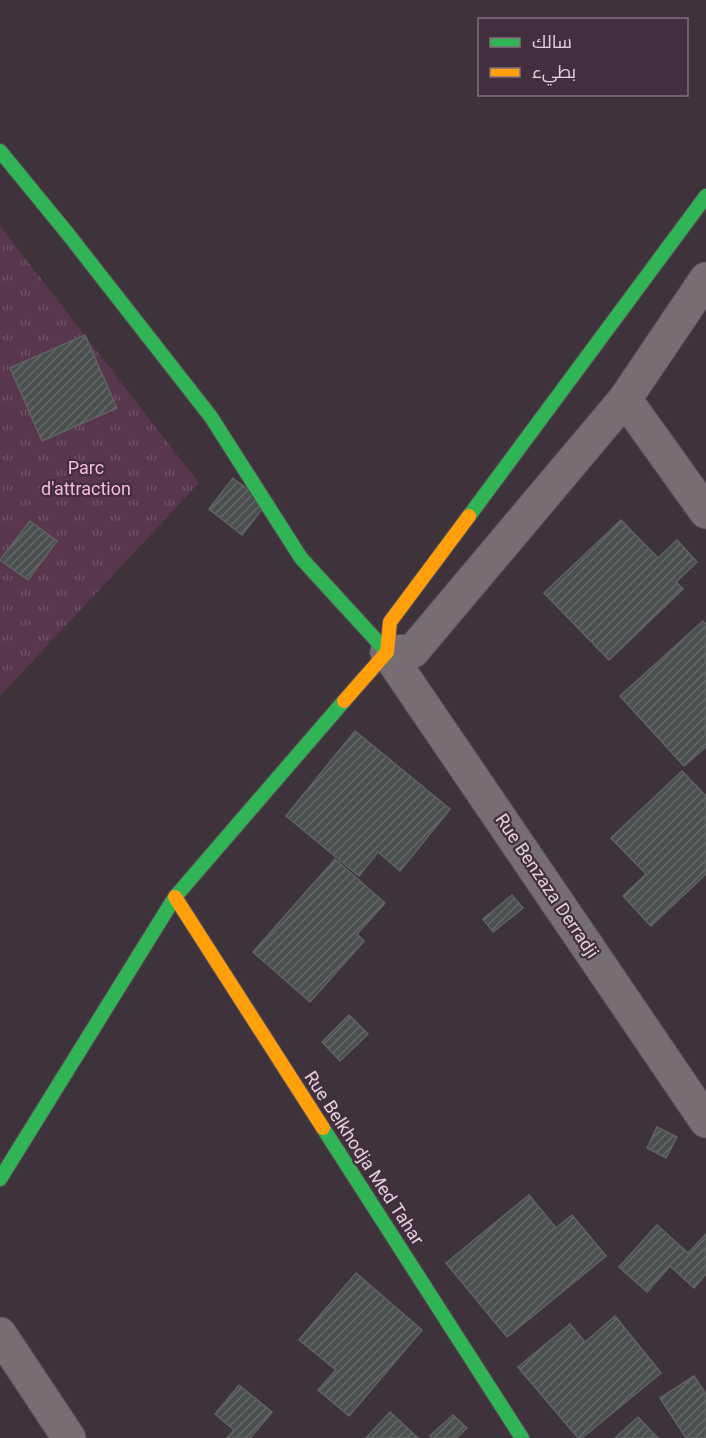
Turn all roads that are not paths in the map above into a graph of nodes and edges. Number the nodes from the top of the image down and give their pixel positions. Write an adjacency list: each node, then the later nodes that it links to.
1 (0, 151): 6 (street)
2 (706, 196): 6 (street)
3 (706, 279): 4 (street)
4 (626, 399): 5 (street); 6 (street)
5 (706, 512)
6 (387, 652): 7 (street); 8 (street, Rue Benzaza Derradji)
7 (175, 897): 9 (street); 12 (street, Rue Belkhodja Med Tahar)
8 (706, 1121)
9 (0, 1179)
10 (0, 1334): 11 (street)
11 (69, 1438)
12 (522, 1438)

